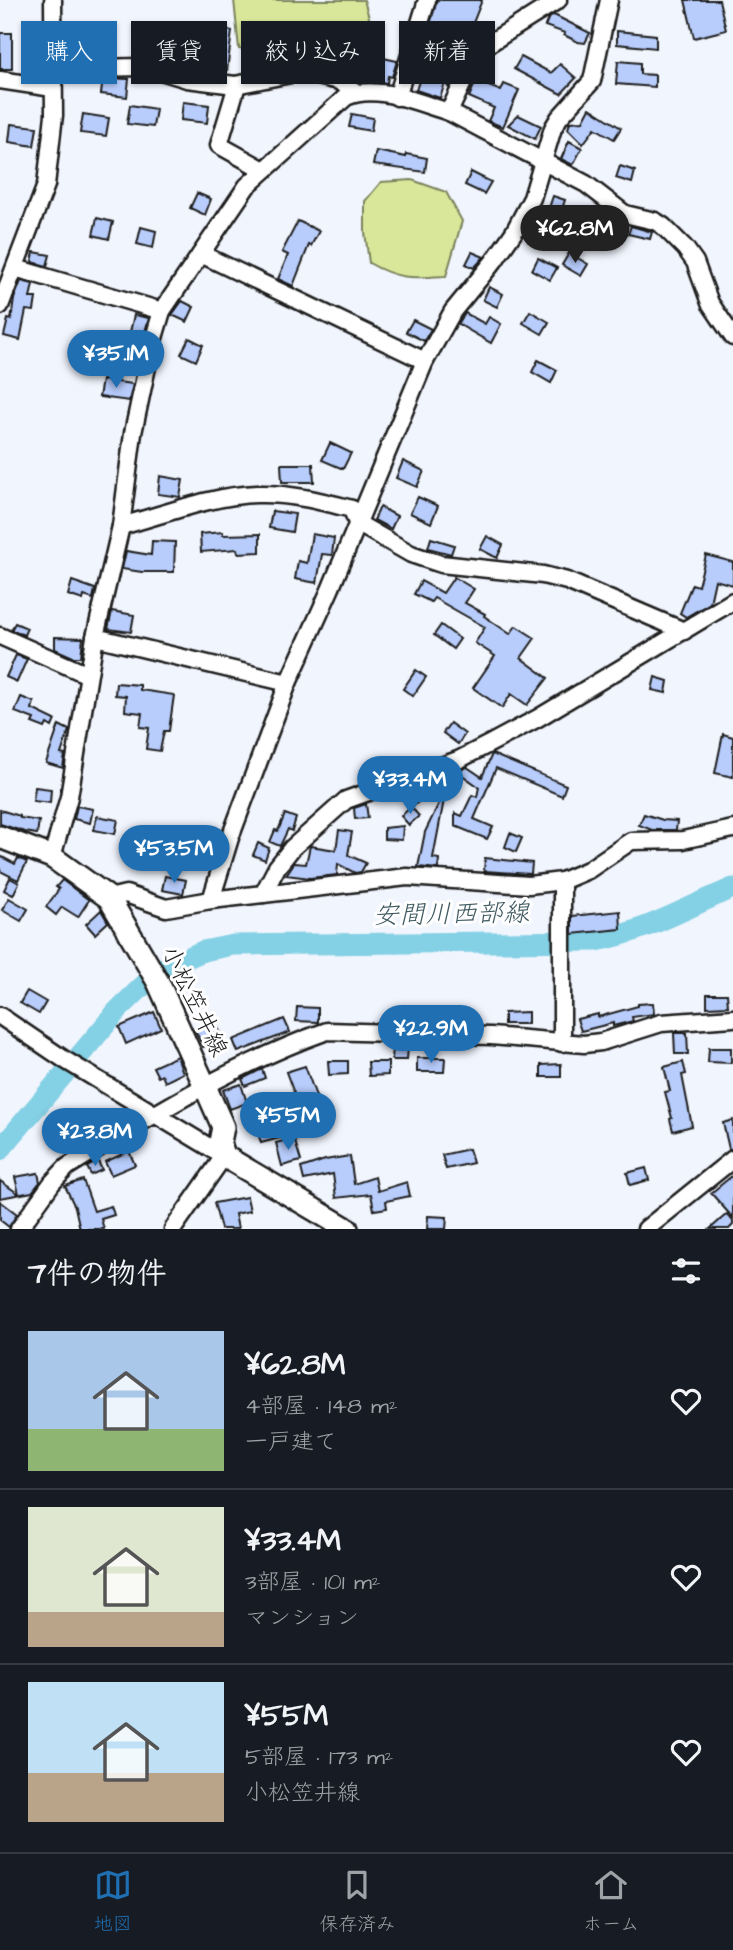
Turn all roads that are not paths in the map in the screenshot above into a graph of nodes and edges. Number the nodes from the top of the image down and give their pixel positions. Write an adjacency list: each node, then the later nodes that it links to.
1 (53, 0): 5 (street)
2 (427, 0): 12 (street)
3 (558, 0): 13 (street)
4 (609, 0): 14 (street)
5 (53, 21)
6 (117, 68): 9 (street)
7 (0, 80): 10 (street)
8 (53, 84): 10 (street)
9 (237, 85): 11 (street); 15 (street)
10 (53, 88): 17 (street)
11 (356, 92): 12 (street); 15 (street)
12 (397, 97): 13 (street)
13 (449, 112): 14 (street)
14 (542, 163): 20 (street); 21 (street)
15 (264, 170): 16 (street)
16 (201, 254): 19 (street); 21 (street)
17 (15, 268): 18 (street); 19 (street)
18 (0, 306)
19 (162, 311): 23 (street)
20 (733, 337)
21 (425, 360): 22 (street)
22 (357, 523): 23 (street); 25 (street); 29 (street)
23 (121, 526): 27 (street)
24 (733, 601): 25 (street)
25 (684, 631): 34 (street)
26 (0, 636): 28 (street)
27 (95, 638): 28 (street); 29 (street)
28 (88, 675): 32 (street)
29 (288, 683): 36 (street)
30 (733, 829): 33 (street)
31 (0, 837): 32 (main road, 小松笠井線)
32 (52, 857): 35 (main road, 小松笠井線)
33 (562, 881): 34 (street); 39 (street)
34 (263, 894): 36 (street)
35 (109, 898): 36 (street); 40 (main road, 小松笠井線)
36 (211, 900)
37 (0, 1016): 41 (street)
38 (733, 1018): 39 (street)
39 (562, 1043): 40 (street)
40 (204, 1084): 41 (street); 42 (main road, 小松笠井線)
41 (156, 1114): 42 (street); 44 (street)
42 (224, 1156): 45 (street); 46 (main road)
43 (733, 1159): 47 (street)
44 (19, 1229)
45 (173, 1229)
46 (347, 1229)
47 (646, 1229)

